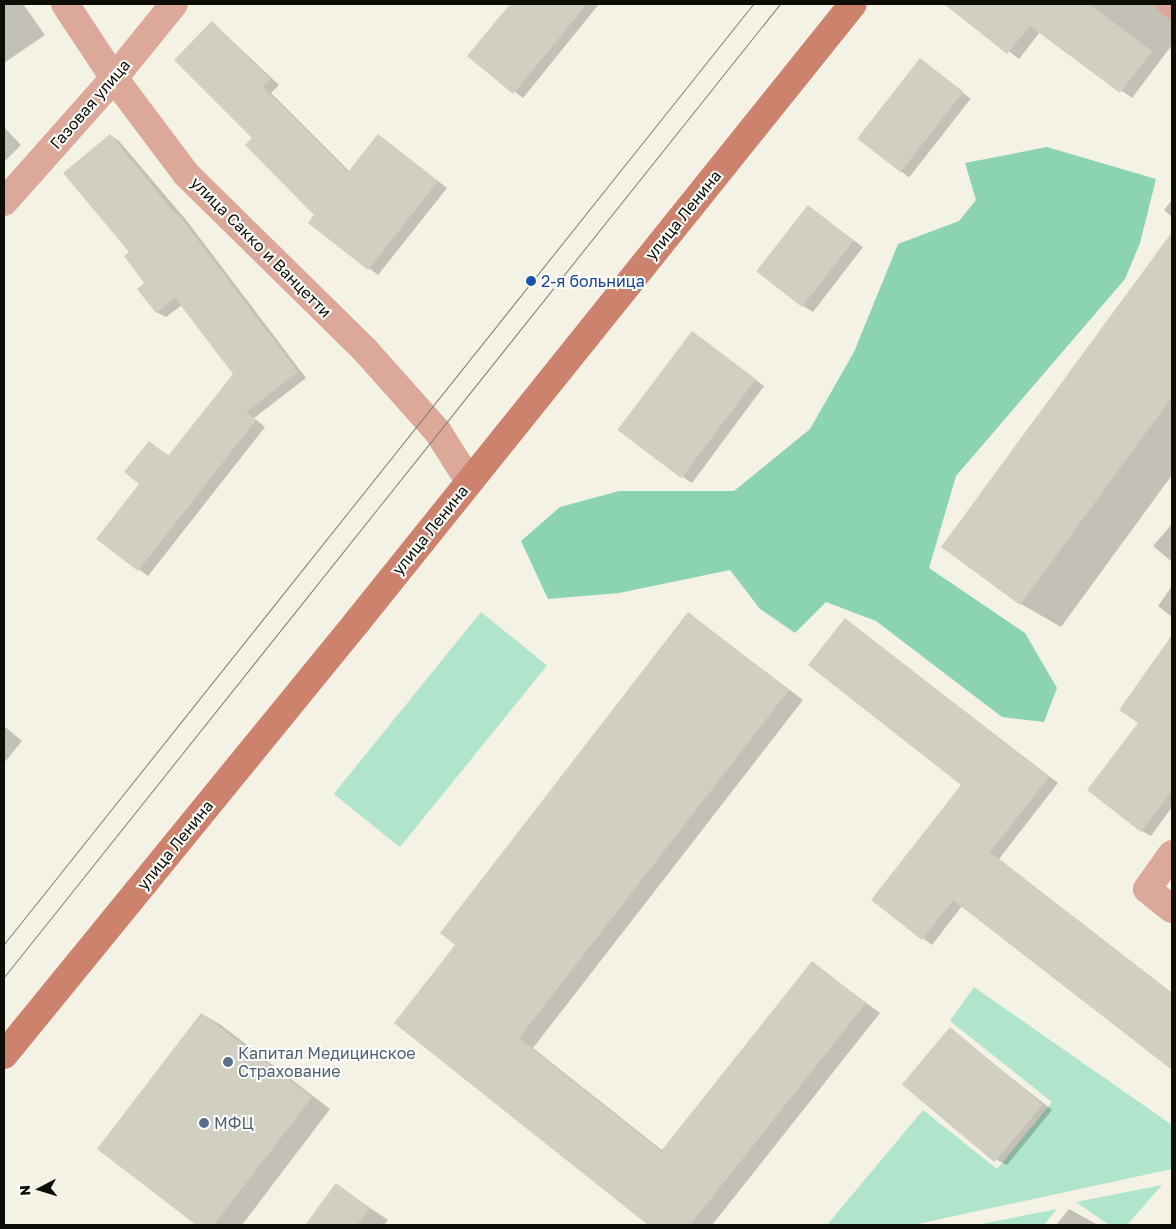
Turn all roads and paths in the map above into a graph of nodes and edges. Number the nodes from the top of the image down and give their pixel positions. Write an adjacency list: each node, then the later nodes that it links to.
1 (65, 4): 6 (street, улица Сакко и Ванцетти)
2 (174, 4): 6 (street, Газовая улица)
3 (853, 4): 8 (main road, улица Ленина)
4 (1165, 4): 5 (lane)
5 (1172, 9)
6 (114, 78): 7 (street, Газовая улица); 8 (street, улица Сакко и Ванцетти)
7 (4, 202)
8 (469, 481): 11 (main road, улица Ленина)
9 (1172, 854): 10 (street)
10 (1172, 909)
11 (4, 1055)

